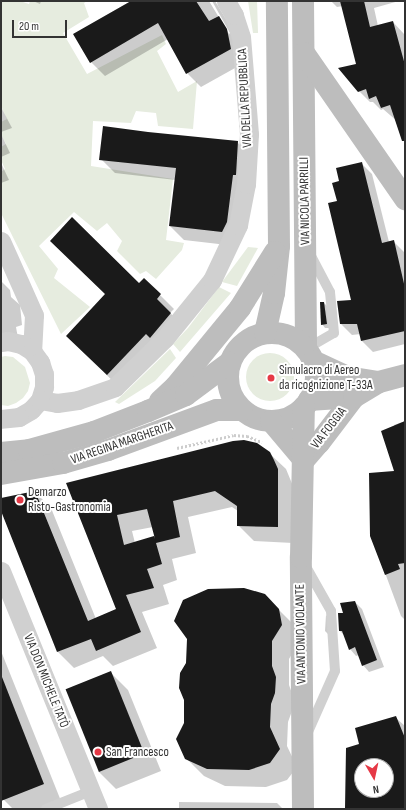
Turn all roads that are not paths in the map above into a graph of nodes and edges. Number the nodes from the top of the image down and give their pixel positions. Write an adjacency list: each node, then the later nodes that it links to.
1 (226, 1): 16 (street, VIA DELLA REPUBBLICA)
2 (277, 1): 7 (main road, VIA NICOLA PARRILLI)
3 (303, 1): 4 (main road, VIA NICOLA PARRILLI)
4 (304, 53): 5 (main road); 11 (main road, VIA NICOLA PARRILLI)
5 (405, 199)
6 (1, 241): 10 (street)
7 (279, 246): 8 (main road, VIA NICOLA PARRILLI); 18 (main road, VIA NICOLA PARRILLI)
8 (265, 333): 11 (main road); 12 (main road)
9 (1, 342): 10 (street)
10 (32, 351): 16 (street)
11 (310, 355): 14 (main road, VIA FOGGIA); 17 (main road)
12 (229, 363): 18 (main road, VIA REGINA MARGHERITA); 19 (main road)
13 (405, 375): 14 (main road, VIA FOGGIA)
14 (379, 382): 15 (main road, VIA FOGGIA)
15 (354, 397): 17 (main road, VIA FOGGIA); 23 (main road, VIA FOGGIA)
16 (40, 400): 20 (street)
17 (307, 404): 21 (main road); 23 (main road, VIA ANTONIO VIOLANTE)
18 (151, 410): 22 (main road, VIA REGINA MARGHERITA)
19 (242, 410): 21 (main road); 24 (main road, VIA REGINA MARGHERITA)
20 (1, 420)
21 (271, 421): 23 (main road)
22 (1, 454)
23 (304, 460): 25 (main road, VIA ANTONIO VIOLANTE)
24 (1, 474)
25 (301, 557): 27 (main road, VIA ANTONIO VIOLANTE); 27 (lane)
26 (1, 571): 28 (street, VIA DON MICHELE TATÒ)
27 (302, 743): 31 (main road, VIA ANTONIO VIOLANTE)
28 (91, 791): 29 (lane); 30 (street, VIA DON MICHELE TATÒ)
29 (46, 809)
30 (98, 809)
31 (303, 809)

